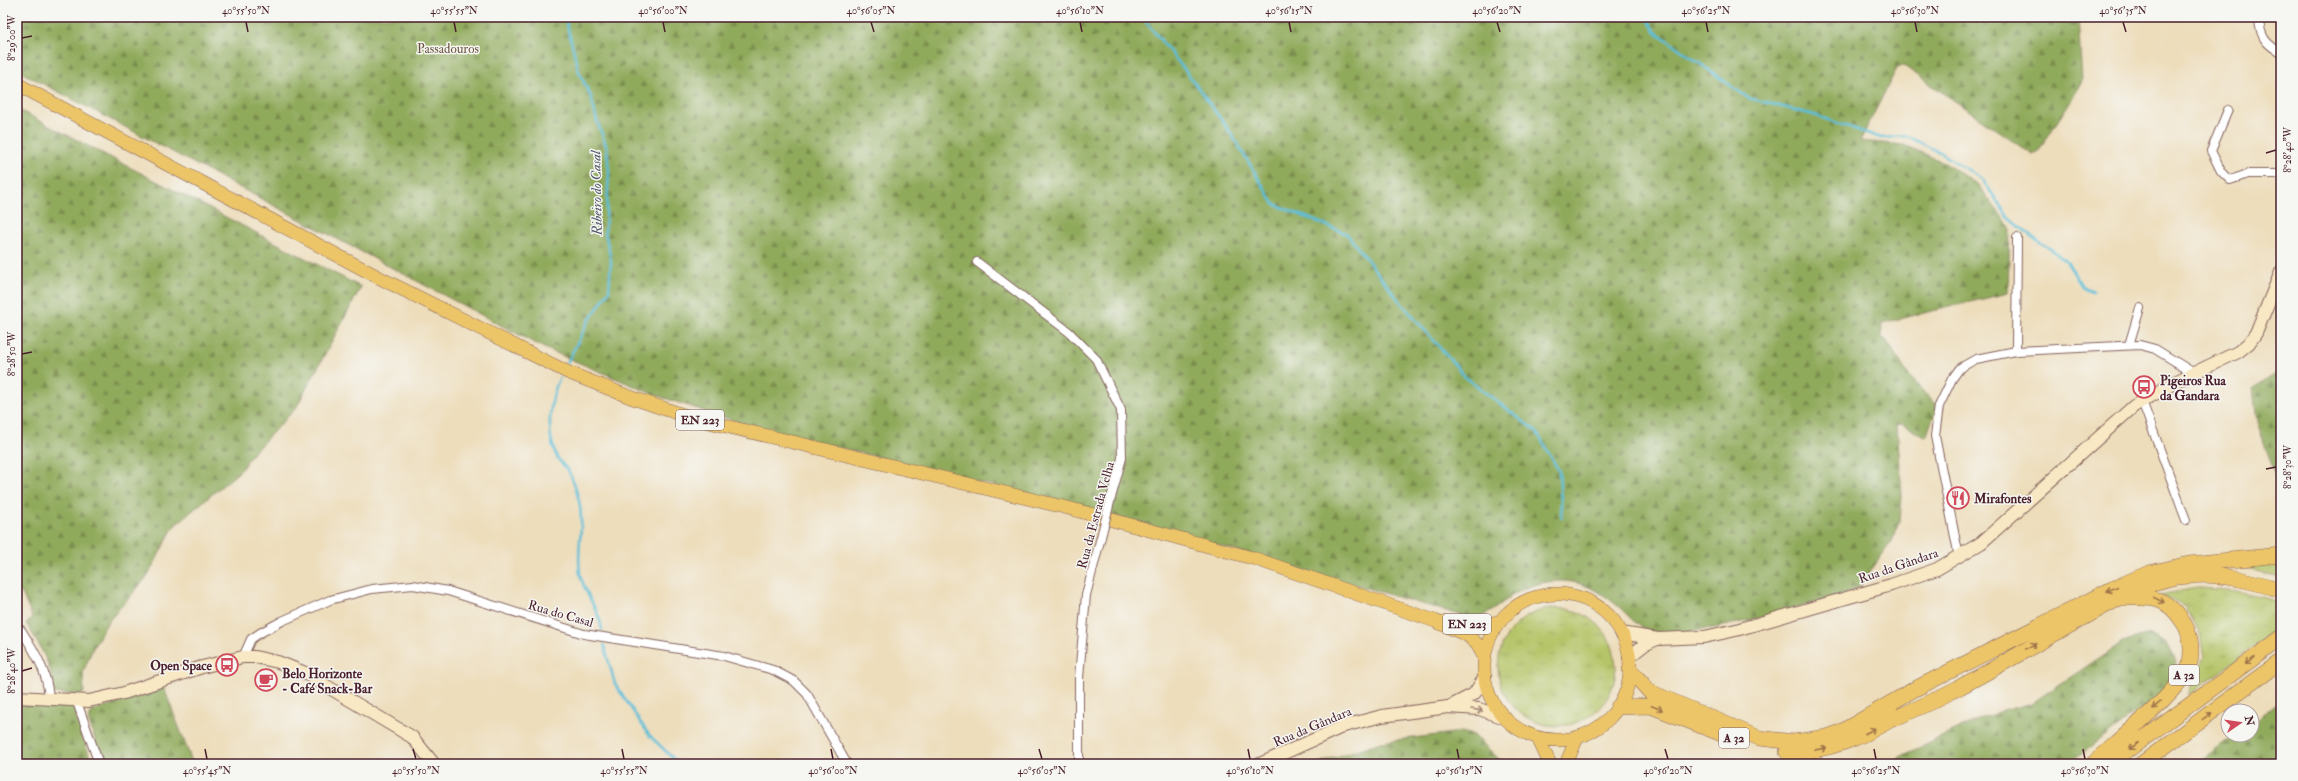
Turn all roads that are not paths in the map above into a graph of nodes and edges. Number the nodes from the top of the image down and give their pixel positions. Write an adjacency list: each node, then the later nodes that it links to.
1 (2259, 21): 2 (street)
2 (2281, 53)
3 (17, 84): 21 (main road, EN 223)
4 (2228, 110): 5 (street)
5 (2281, 174)
6 (2017, 238): 11 (street)
7 (977, 262): 43 (street, Rua da Estrada Velha, bridge)
8 (2281, 272): 12 (main road, Rua da Gândara)
9 (2140, 308): 10 (street)
10 (2129, 345): 11 (street); 12 (street)
11 (2016, 351): 16 (street)
12 (2194, 373): 13 (main road, Rua da Gândara)
13 (2142, 401): 14 (street); 16 (main road, Rua da Gândara)
14 (2186, 520)
15 (2281, 555): 17 (highway, A 32)
16 (1959, 557): 26 (main road, Rua da Gândara)
17 (2189, 564): 18 (highway, A 32); 30 (highway, A 32, one-way to 30)
18 (2281, 582)
19 (2281, 590): 20 (highway, A 32)
20 (2121, 598): 36 (highway, A 32, one-way to 20); 47 (highway, A 32, one-way to 47)
21 (1435, 621): 22 (main road, EN 223); 28 (main road, EN 223)
22 (1500, 622): 24 (main road); 28 (main road)
23 (21, 630): 33 (street)
24 (1621, 632): 26 (main road, Rua da Gândara); 30 (main road)
25 (2281, 638): 48 (highway, A 32, one-way to 48)
26 (1658, 639): 30 (main road, Rua da Gândara)
27 (243, 657): 34 (main road); 41 (main road); 42 (street, Rua do Casal)
28 (1485, 658): 31 (main road)
29 (2281, 661): 49 (highway, one-way to 29)
30 (1630, 664): 36 (main road)
31 (1485, 677): 35 (main road, Rua da Gândara); 37 (main road)
32 (17, 697): 33 (main road)
33 (50, 700): 34 (main road)
34 (78, 702): 40 (street)
35 (1448, 707): 37 (main road, Rua da Gândara, one-way to 37); 44 (main road, Rua da Gândara)
36 (1618, 707): 39 (main road)
37 (1505, 718): 38 (main road)
38 (1538, 738): 39 (main road); 45 (main road)
39 (1577, 738): 46 (main road)
40 (99, 764)
41 (434, 764)
42 (847, 764)
43 (1079, 764)
44 (1260, 764)
45 (1550, 764)
46 (1566, 764)
47 (2092, 764)
48 (2109, 764)
49 (2141, 764)

